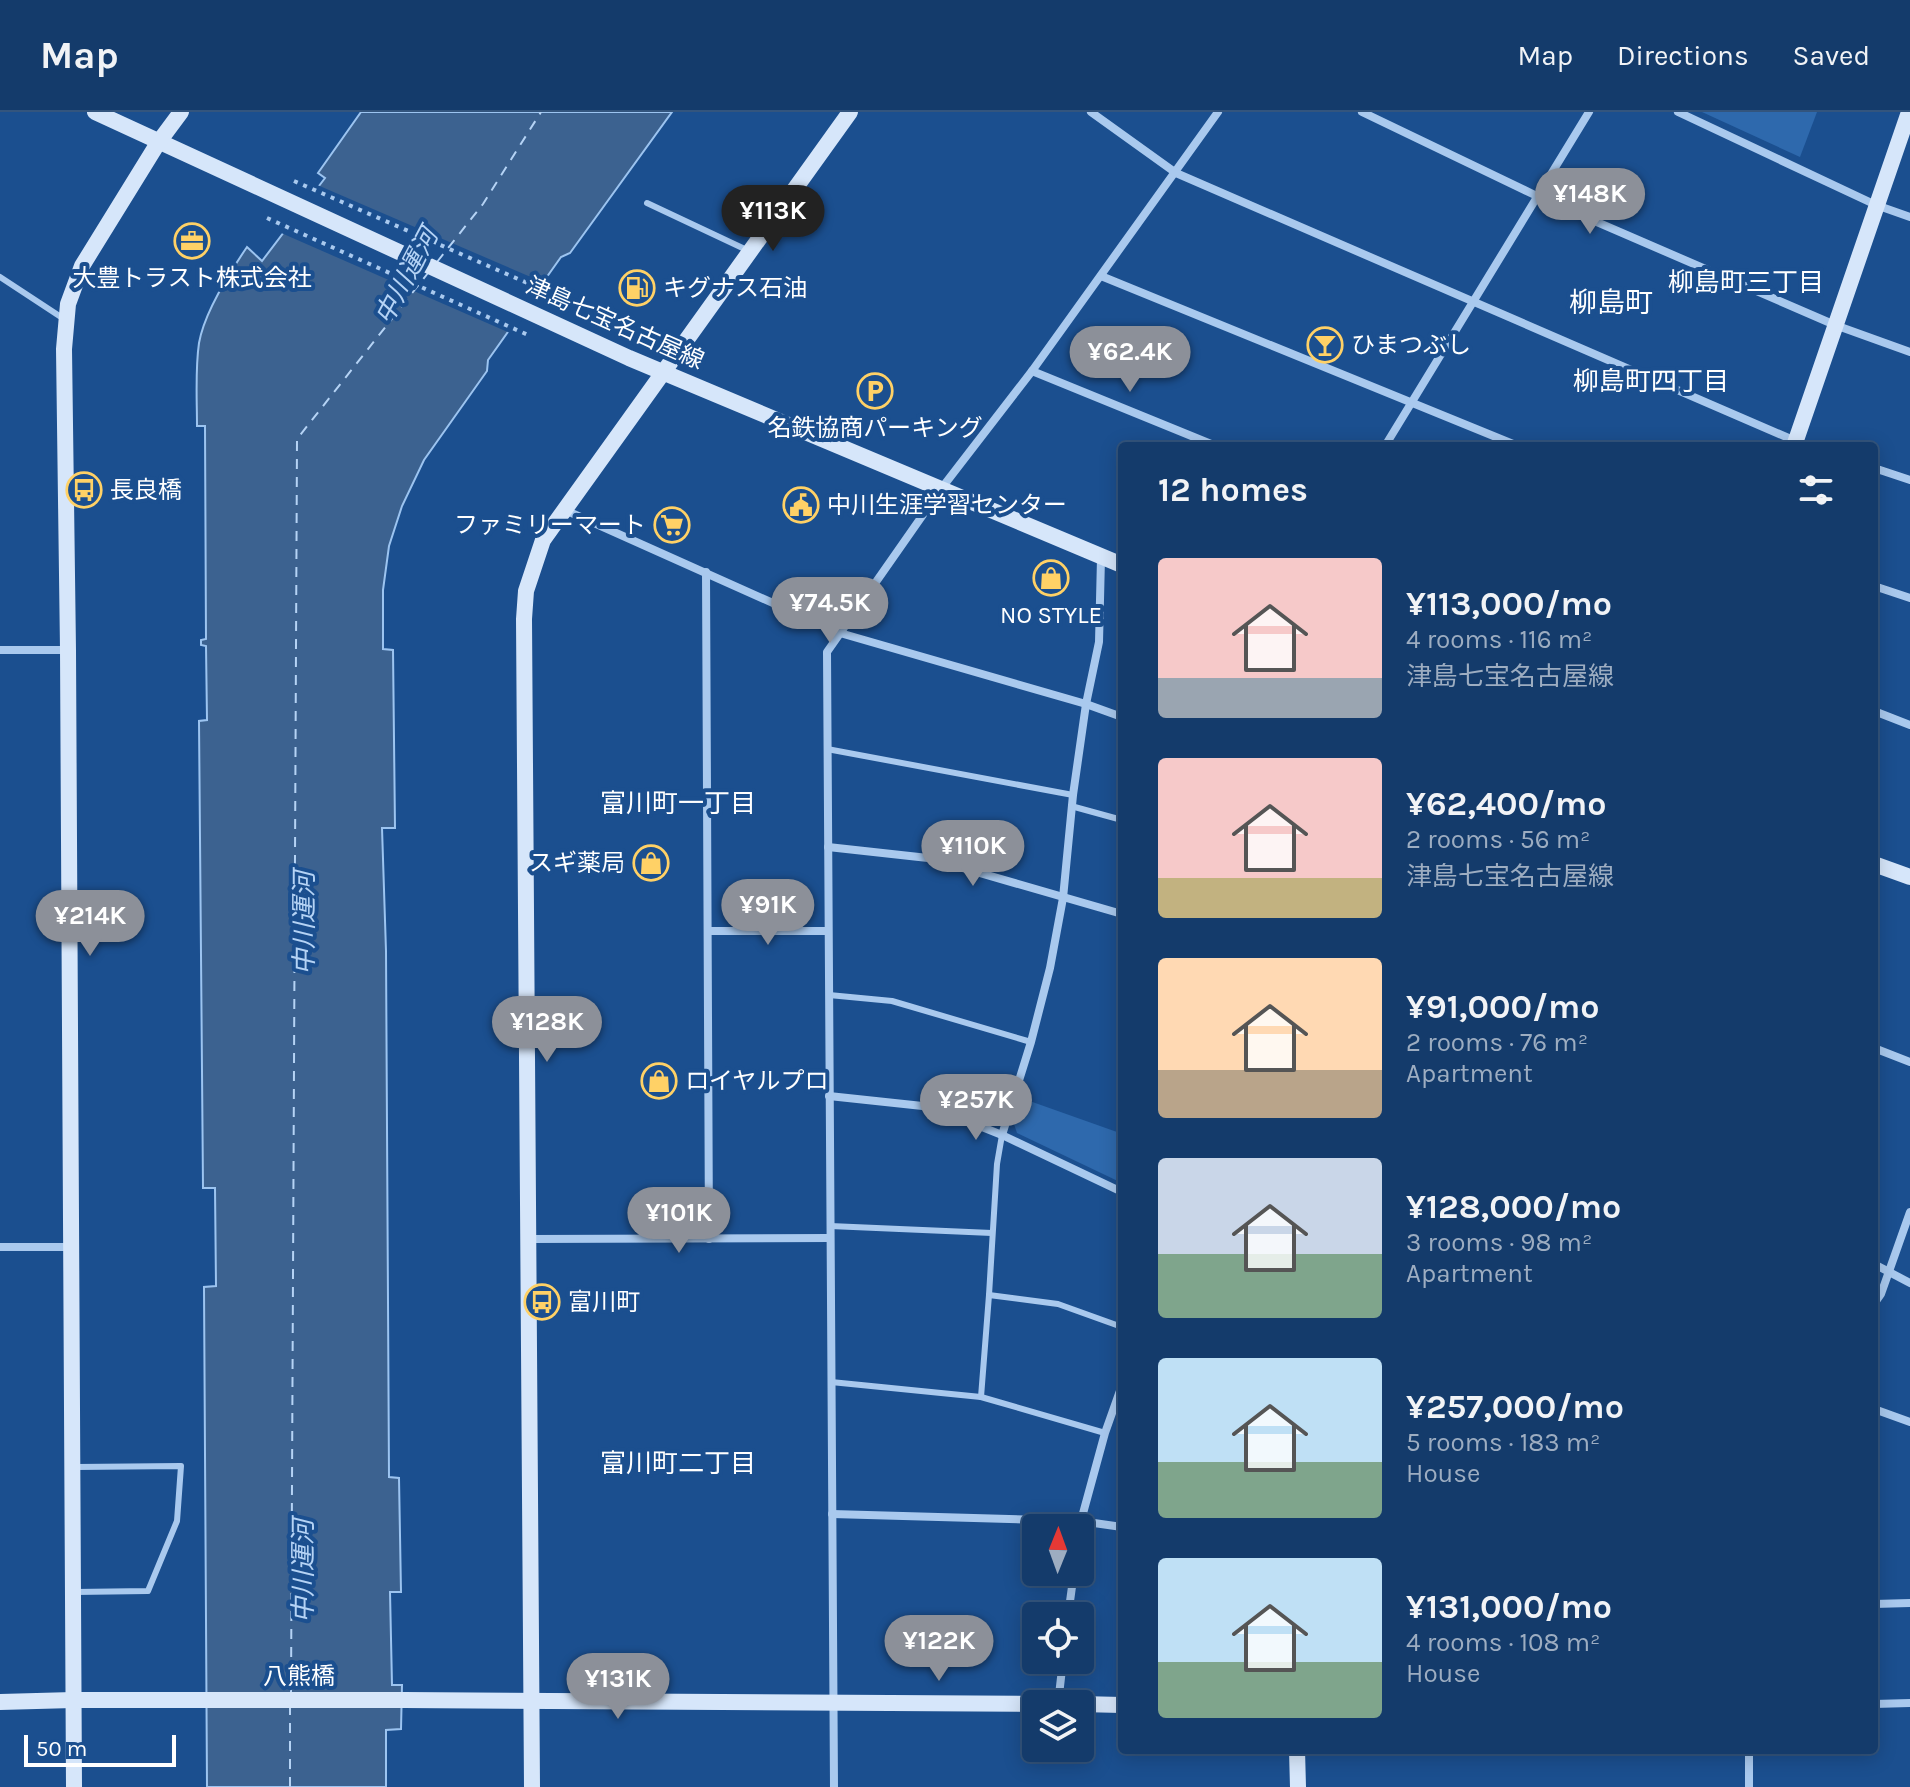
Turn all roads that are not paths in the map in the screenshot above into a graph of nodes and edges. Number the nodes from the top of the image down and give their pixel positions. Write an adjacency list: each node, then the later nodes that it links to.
1 (95, 112): 10 (street, 津島七宝名古屋線)
2 (181, 112): 10 (street)
3 (850, 112): 16 (street)
4 (1091, 112): 11 (street)
5 (1218, 112): 11 (street)
6 (1362, 112): 12 (street)
7 (1589, 112): 12 (street)
8 (1678, 112): 14 (street)
9 (1909, 112): 14 (street)
10 (158, 143): 20 (street); 24 (street, 津島七宝名古屋線)
11 (1176, 173): 17 (street); 19 (street)
12 (1539, 197): 19 (street); 21 (street)
13 (647, 203): 16 (lane)
14 (1876, 205): 15 (street); 21 (street)
15 (1910, 217)
16 (750, 251): 24 (street)
17 (1101, 276): 23 (street); 25 (street)
18 (0, 277): 20 (lane)
19 (1475, 301): 25 (street); 29 (street)
20 (66, 321): 42 (street)
21 (1835, 325): 22 (street); 30 (street)
22 (1910, 352)
23 (1032, 371): 26 (street); 33 (street)
24 (664, 372): 33 (street, 津島七宝名古屋線); 34 (street)
25 (1412, 402): 27 (street); 28 (street)
26 (1206, 442)
27 (1387, 442)
28 (1508, 442)
29 (1792, 442)
30 (1800, 442)
31 (1878, 469): 32 (street)
32 (1910, 480)
33 (941, 489): 35 (street, 津島七宝名古屋線); 40 (street)
34 (564, 510): 37 (street); 69 (street)
35 (1101, 557): 36 (street, 津島七宝名古屋線); 43 (street)
36 (1118, 563)
37 (706, 572): 40 (street); 56 (street)
38 (1878, 587): 39 (street)
39 (1910, 598)
40 (840, 633): 43 (street); 47 (street)
41 (0, 650): 42 (street)
42 (68, 650): 72 (street)
43 (1086, 704): 45 (street); 48 (street)
44 (1878, 713): 46 (street)
45 (1118, 716)
46 (1910, 725)
47 (827, 749): 48 (lane); 51 (street)
48 (1073, 795): 49 (street)
49 (1071, 806): 50 (lane); 54 (street)
50 (1118, 819)
51 (828, 847): 54 (street); 57 (street)
52 (1878, 865): 53 (street)
53 (1910, 877)
54 (1063, 898): 55 (street); 59 (street)
55 (1118, 913)
56 (708, 931): 57 (street); 70 (street)
57 (828, 931): 58 (street)
58 (829, 995): 59 (lane); 62 (street)
59 (1031, 1042): 63 (street)
60 (1878, 1050): 61 (street)
61 (1910, 1062)
62 (829, 1096): 63 (street); 66 (street)
63 (1002, 1135): 64 (street); 67 (lane)
64 (1118, 1190)
65 (1910, 1212): 74 (street)
66 (830, 1226): 67 (lane); 68 (street)
67 (992, 1233): 76 (lane)
68 (830, 1238): 70 (street); 79 (street)
69 (528, 1239): 70 (street); 95 (street)
70 (709, 1239)
71 (0, 1247): 72 (street)
72 (71, 1247): 85 (street)
73 (1878, 1266): 74 (street)
74 (1888, 1271): 75 (street); 77 (street)
75 (1910, 1283)
76 (989, 1295): 78 (lane); 81 (lane)
77 (1878, 1298)
78 (1118, 1326)
79 (831, 1382): 81 (lane); 86 (street)
80 (1118, 1396): 84 (street)
81 (981, 1397): 84 (lane)
82 (1878, 1410): 83 (street)
83 (1910, 1422)
84 (1105, 1433): 87 (street)
85 (72, 1467): 91 (street); 91 (lane)
86 (832, 1514): 88 (street); 97 (street)
87 (1082, 1514)
88 (1022, 1522)
89 (1094, 1526): 90 (street)
90 (1118, 1527)
91 (73, 1592): 94 (street)
92 (1910, 1603): 93 (street)
93 (1878, 1604)
94 (73, 1700): 95 (street, 八熊橋); 96 (street, 八熊橋); 105 (street)
95 (531, 1701): 97 (street, 八熊橋); 106 (street)
96 (0, 1702)
97 (833, 1702): 99 (street, 八熊橋); 107 (street)
98 (1910, 1703): 101 (street)
99 (1022, 1704)
100 (1094, 1704): 102 (street)
101 (1878, 1704)
102 (1118, 1705)
103 (1297, 1754): 108 (street)
104 (1749, 1754): 109 (street)
105 (74, 1787)
106 (532, 1787)
107 (834, 1787)
108 (1298, 1787)
109 (1749, 1787)

